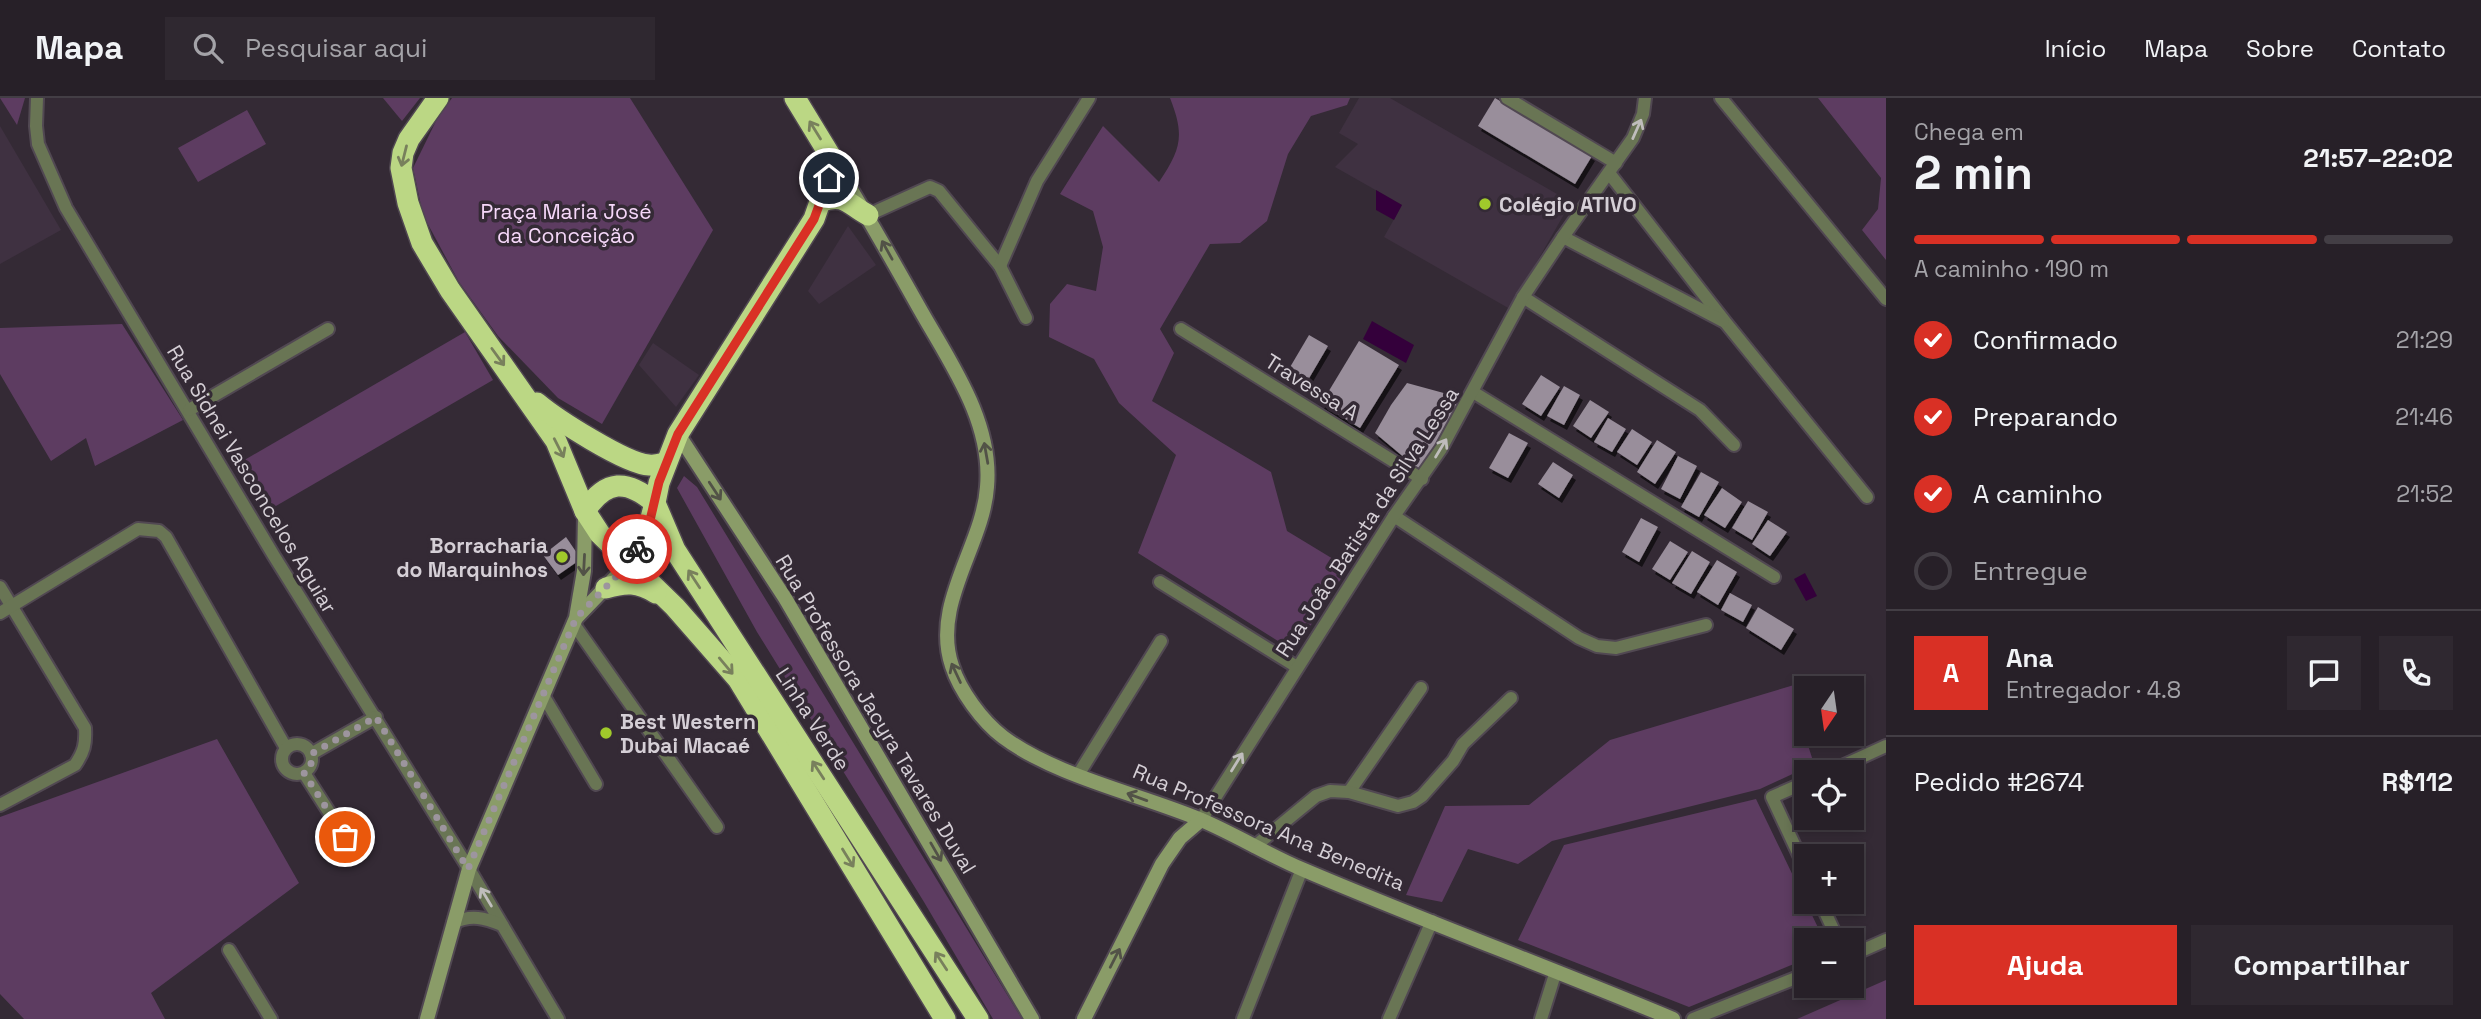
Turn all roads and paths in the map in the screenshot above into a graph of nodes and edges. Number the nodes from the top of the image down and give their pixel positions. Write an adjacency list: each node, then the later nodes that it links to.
1 (37, 98): 22 (street, Rua Sidnei Vasconcelos Aguiar)
2 (438, 98): 20 (highway, one-way to 20)
3 (795, 98): 8 (highway, Rua Professora Ana Benedita, one-way to 3)
4 (1089, 98): 13 (street)
5 (1507, 98): 9 (street)
6 (1644, 98): 9 (street, Rua João Batista da Silva Lessa, one-way to 6)
7 (1721, 98): 15 (street)
8 (834, 162): 10 (highway); 11 (street, Rua Professora Ana Benedita)
9 (1613, 168): 12 (street, Rua João Batista da Silva Lessa); 17 (street)
10 (822, 201): 11 (highway); 23 (highway)
11 (868, 215): 13 (street); 51 (street, Rua Professora Ana Benedita, one-way to 11)
12 (1563, 237): 14 (street, Rua João Batista da Silva Lessa); 17 (street)
13 (1000, 266): 16 (street)
14 (1523, 297): 21 (street, Rua João Batista da Silva Lessa); 24 (street)
15 (1886, 299)
16 (1026, 318)
17 (1726, 323): 27 (street)
18 (328, 329): 22 (street)
19 (1181, 329): 26 (street, Travessa A)
20 (522, 390): 25 (highway); 29 (highway, Linha Verde, one-way to 29)
21 (1473, 392): 26 (street, Rua João Batista da Silva Lessa, one-way to 21); 32 (street)
22 (188, 410): 45 (street, Rua Sidnei Vasconcelos Aguiar)
23 (678, 434): 25 (highway); 76 (street, Rua Professora Jacyra Tavares Duval, one-way to 76)
24 (1734, 445)
25 (666, 463): 28 (highway)
26 (1422, 479): 30 (street, Rua João Batista da Silva Lessa)
27 (1867, 497)
28 (655, 503): 29 (highway); 31 (highway); 75 (highway, Linha Verde, one-way to 28)
29 (585, 511): 31 (highway, Linha Verde); 38 (street, one-way to 38)
30 (1394, 516): 39 (street); 41 (street, Rua João Batista da Silva Lessa)
31 (630, 562): 35 (street); 36 (highway, Linha Verde)
32 (1774, 577)
33 (1160, 582): 41 (street)
34 (0, 587): 37 (street)
35 (606, 588): 36 (highway); 38 (street)
36 (675, 607): 74 (highway, Linha Verde, one-way to 74)
37 (6, 609): 47 (street); 55 (street)
38 (574, 621): 43 (street); 57 (street)
39 (1706, 625)
40 (1161, 641): 51 (street)
41 (1297, 667): 56 (street, Rua João Batista da Silva Lessa, one-way to 41)
42 (1421, 688): 54 (street)
43 (544, 695): 52 (street); 61 (street)
44 (1511, 698): 54 (street)
45 (376, 717): 48 (street); 61 (street, Rua Sidnei Vasconcelos Aguiar)
46 (1886, 746): 49 (street)
47 (286, 748): 48 (street); 50 (street)
48 (311, 754): 50 (street)
49 (1855, 760)
50 (304, 773): 58 (street)
51 (1078, 775): 56 (street, Rua Professora Ana Benedita, one-way to 51)
52 (596, 784)
53 (1794, 787): 59 (street)
54 (1349, 792): 60 (street)
55 (0, 804)
56 (1201, 820): 60 (street, Rua Professora Ana Benedita); 77 (street, one-way to 56)
57 (717, 827)
58 (345, 837)
59 (1794, 844)
60 (1254, 847): 62 (street, Rua Professora Ana Benedita)
61 (468, 869): 64 (street); 65 (street, Rua Sidnei Vasconcelos Aguiar, one-way to 61)
62 (1302, 869): 63 (street, Rua Professora Ana Benedita); 78 (street)
63 (1432, 921): 69 (street, Rua Professora Ana Benedita); 79 (street)
64 (453, 923): 65 (street); 72 (street)
65 (503, 925): 73 (street, Rua Sidnei Vasconcelos Aguiar)
66 (1886, 940): 68 (street)
67 (229, 950): 71 (street)
68 (1864, 950)
69 (1556, 971): 80 (street); 81 (street, Rua Professora Ana Benedita)
70 (1794, 979): 82 (street)
71 (271, 1019)
72 (427, 1019)
73 (558, 1019)
74 (945, 1019)
75 (978, 1019)
76 (1032, 1019)
77 (1084, 1019)
78 (1243, 1019)
79 (1388, 1019)
80 (1541, 1019)
81 (1673, 1019)
82 (1693, 1019)

